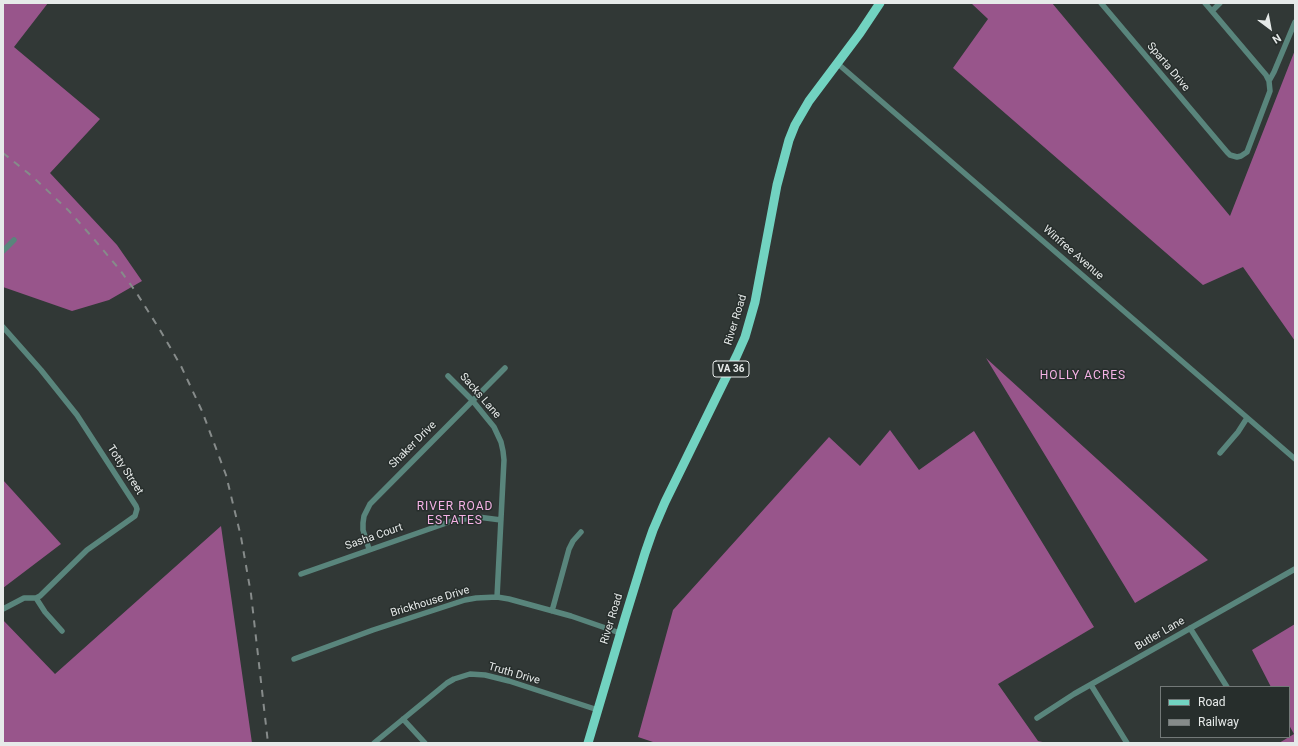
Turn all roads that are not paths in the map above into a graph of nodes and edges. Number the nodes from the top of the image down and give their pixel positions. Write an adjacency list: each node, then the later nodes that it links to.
1 (880, 3): 7 (main road, River Road / VA 36)
2 (1101, 3): 8 (street, Sparta Drive)
3 (1205, 3): 5 (street)
4 (1220, 3): 5 (street)
5 (1212, 11): 8 (street)
6 (1295, 22): 8 (street)
7 (837, 63): 15 (street, Winfree Avenue); 29 (main road, River Road / VA 36)
8 (1269, 81)
9 (14, 240): 10 (street)
10 (3, 251)
11 (3, 327): 24 (street, Totty Street)
12 (505, 368): 14 (street, Shaker Drive)
13 (448, 376): 14 (street, Sacks Lane)
14 (472, 400): 18 (street, Sacks Lane); 20 (street, Shaker Drive)
15 (1247, 418): 16 (street); 17 (street, Winfree Avenue)
16 (1220, 453)
17 (1295, 459)
18 (501, 520): 20 (street, Sasha Court); 23 (street, Sacks Lane)
19 (581, 532): 26 (street)
20 (369, 549): 22 (street, Sasha Court)
21 (1295, 569): 27 (street, Butler Lane)
22 (302, 574)
23 (497, 597): 26 (street, Brickhouse Drive); 30 (street, Brickhouse Drive)
24 (36, 598): 25 (street, Totty Street); 28 (street)
25 (3, 609)
26 (552, 611): 29 (street, Brickhouse Drive)
27 (1190, 628): 31 (street, Butler Lane); 32 (street)
28 (62, 631)
29 (620, 633): 33 (main road, River Road / VA 36)
30 (294, 659)
31 (1091, 685): 35 (street, Butler Lane); 39 (street)
32 (1226, 686)
33 (598, 710): 34 (street, Truth Drive); 38 (main road, River Road / VA 36)
34 (403, 718): 36 (street, Truth Drive); 37 (street)
35 (1037, 718)
36 (374, 743)
37 (425, 743)
38 (588, 743)
39 (1127, 743)

